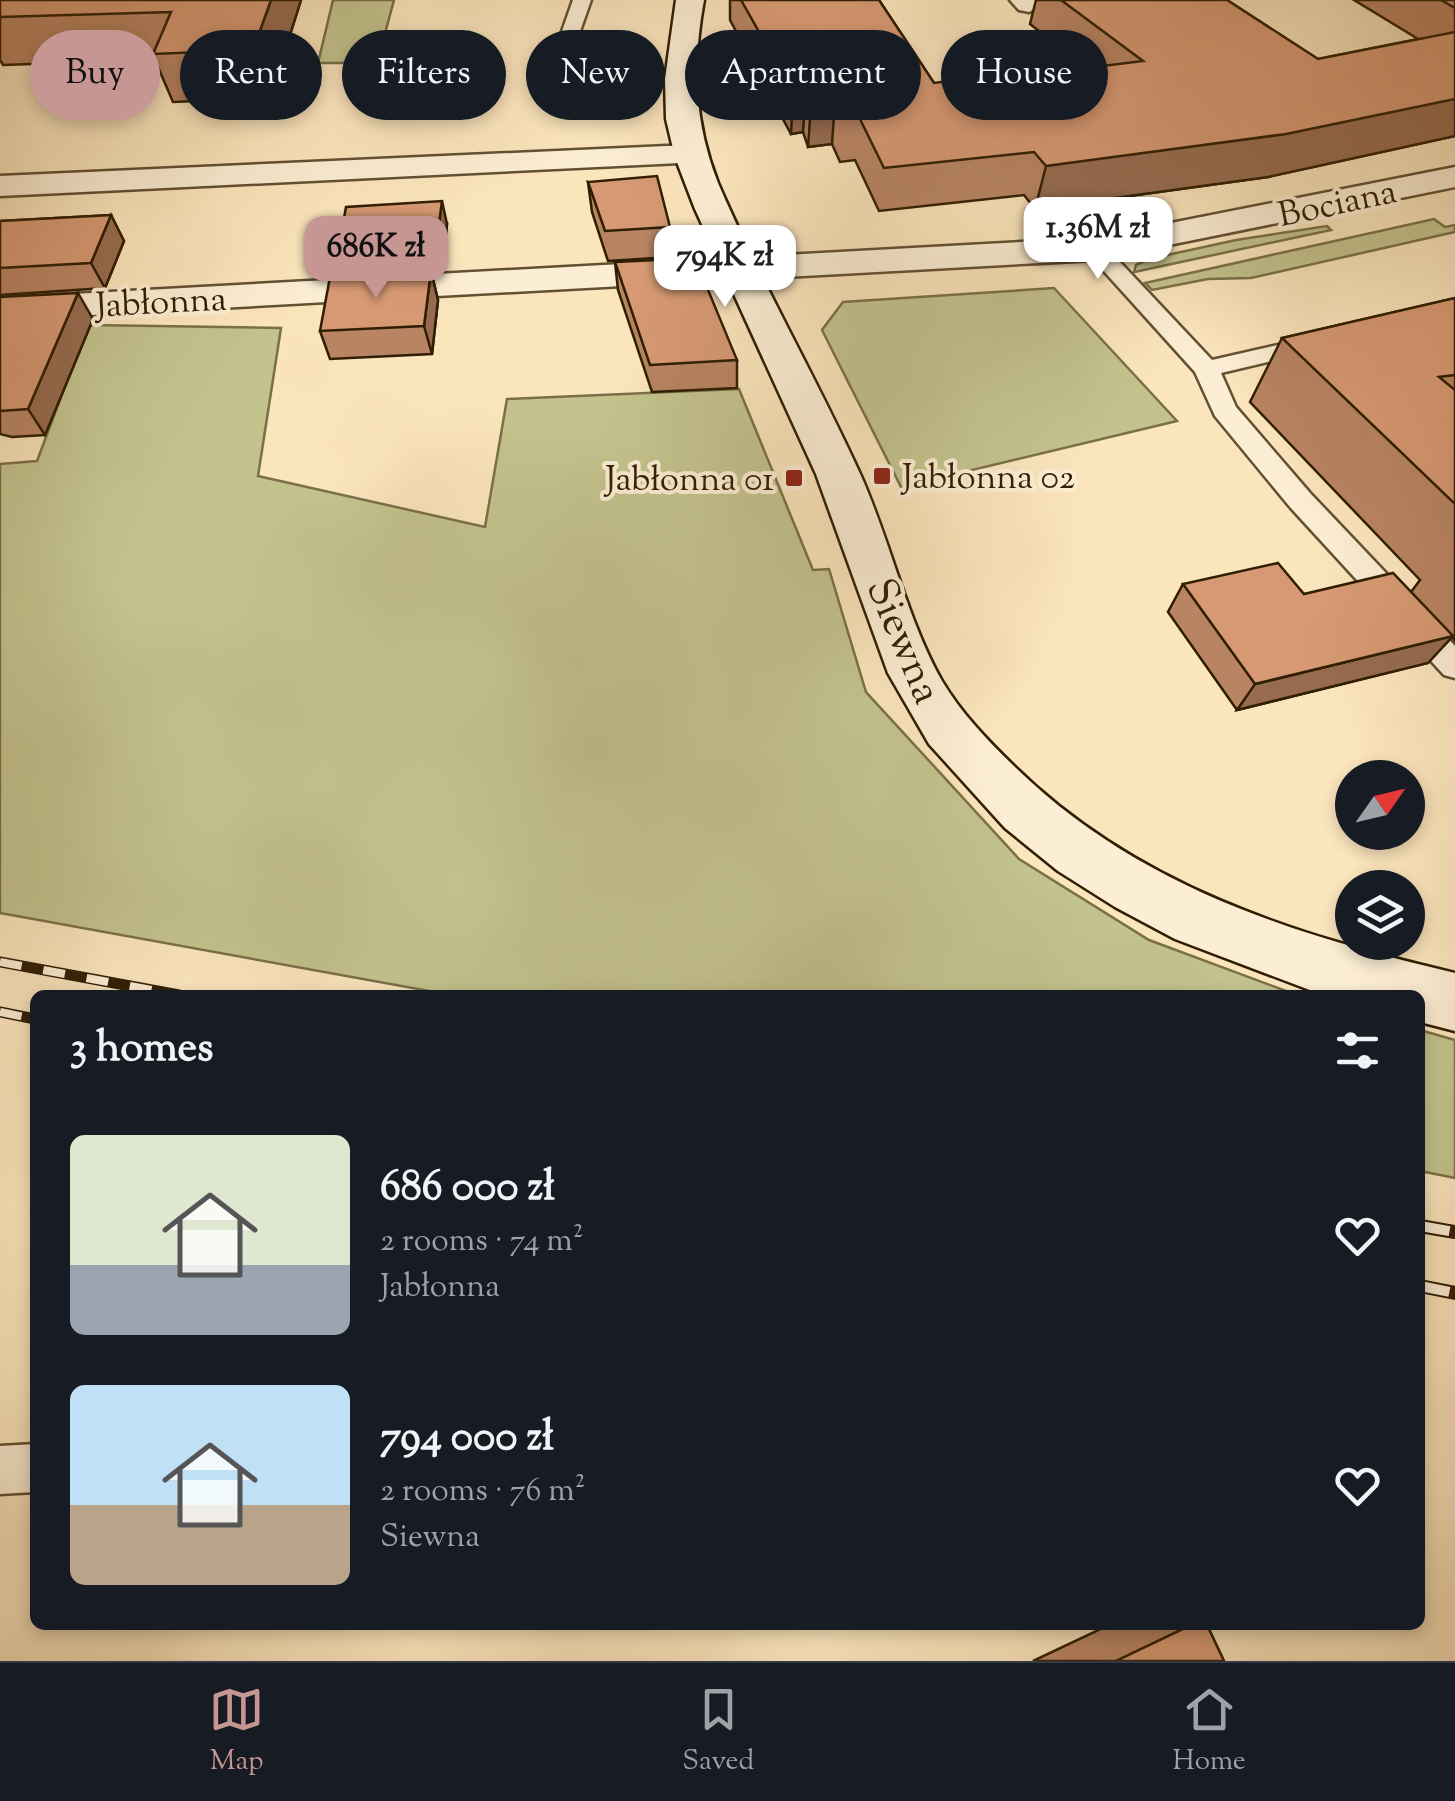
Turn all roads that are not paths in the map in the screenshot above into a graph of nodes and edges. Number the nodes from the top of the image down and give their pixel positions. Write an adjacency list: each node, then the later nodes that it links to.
1 (582, 0): 3 (lane)
2 (690, 0): 4 (street, Siewna)
3 (571, 30)
4 (690, 155): 6 (street); 8 (street, Siewna)
5 (1455, 176): 7 (street, Bociana)
6 (0, 186)
7 (1094, 250): 8 (street, Bociana); 11 (lane)
8 (741, 269): 9 (street, Jabłonna); 13 (street, Siewna)
9 (0, 309)
10 (1348, 336): 11 (lane)
11 (1206, 369): 12 (lane)
12 (1455, 666)
13 (1413, 990)
14 (1425, 994): 15 (street, Siewna)
15 (1455, 1002)
16 (30, 1468): 17 (lane)
17 (0, 1470)

